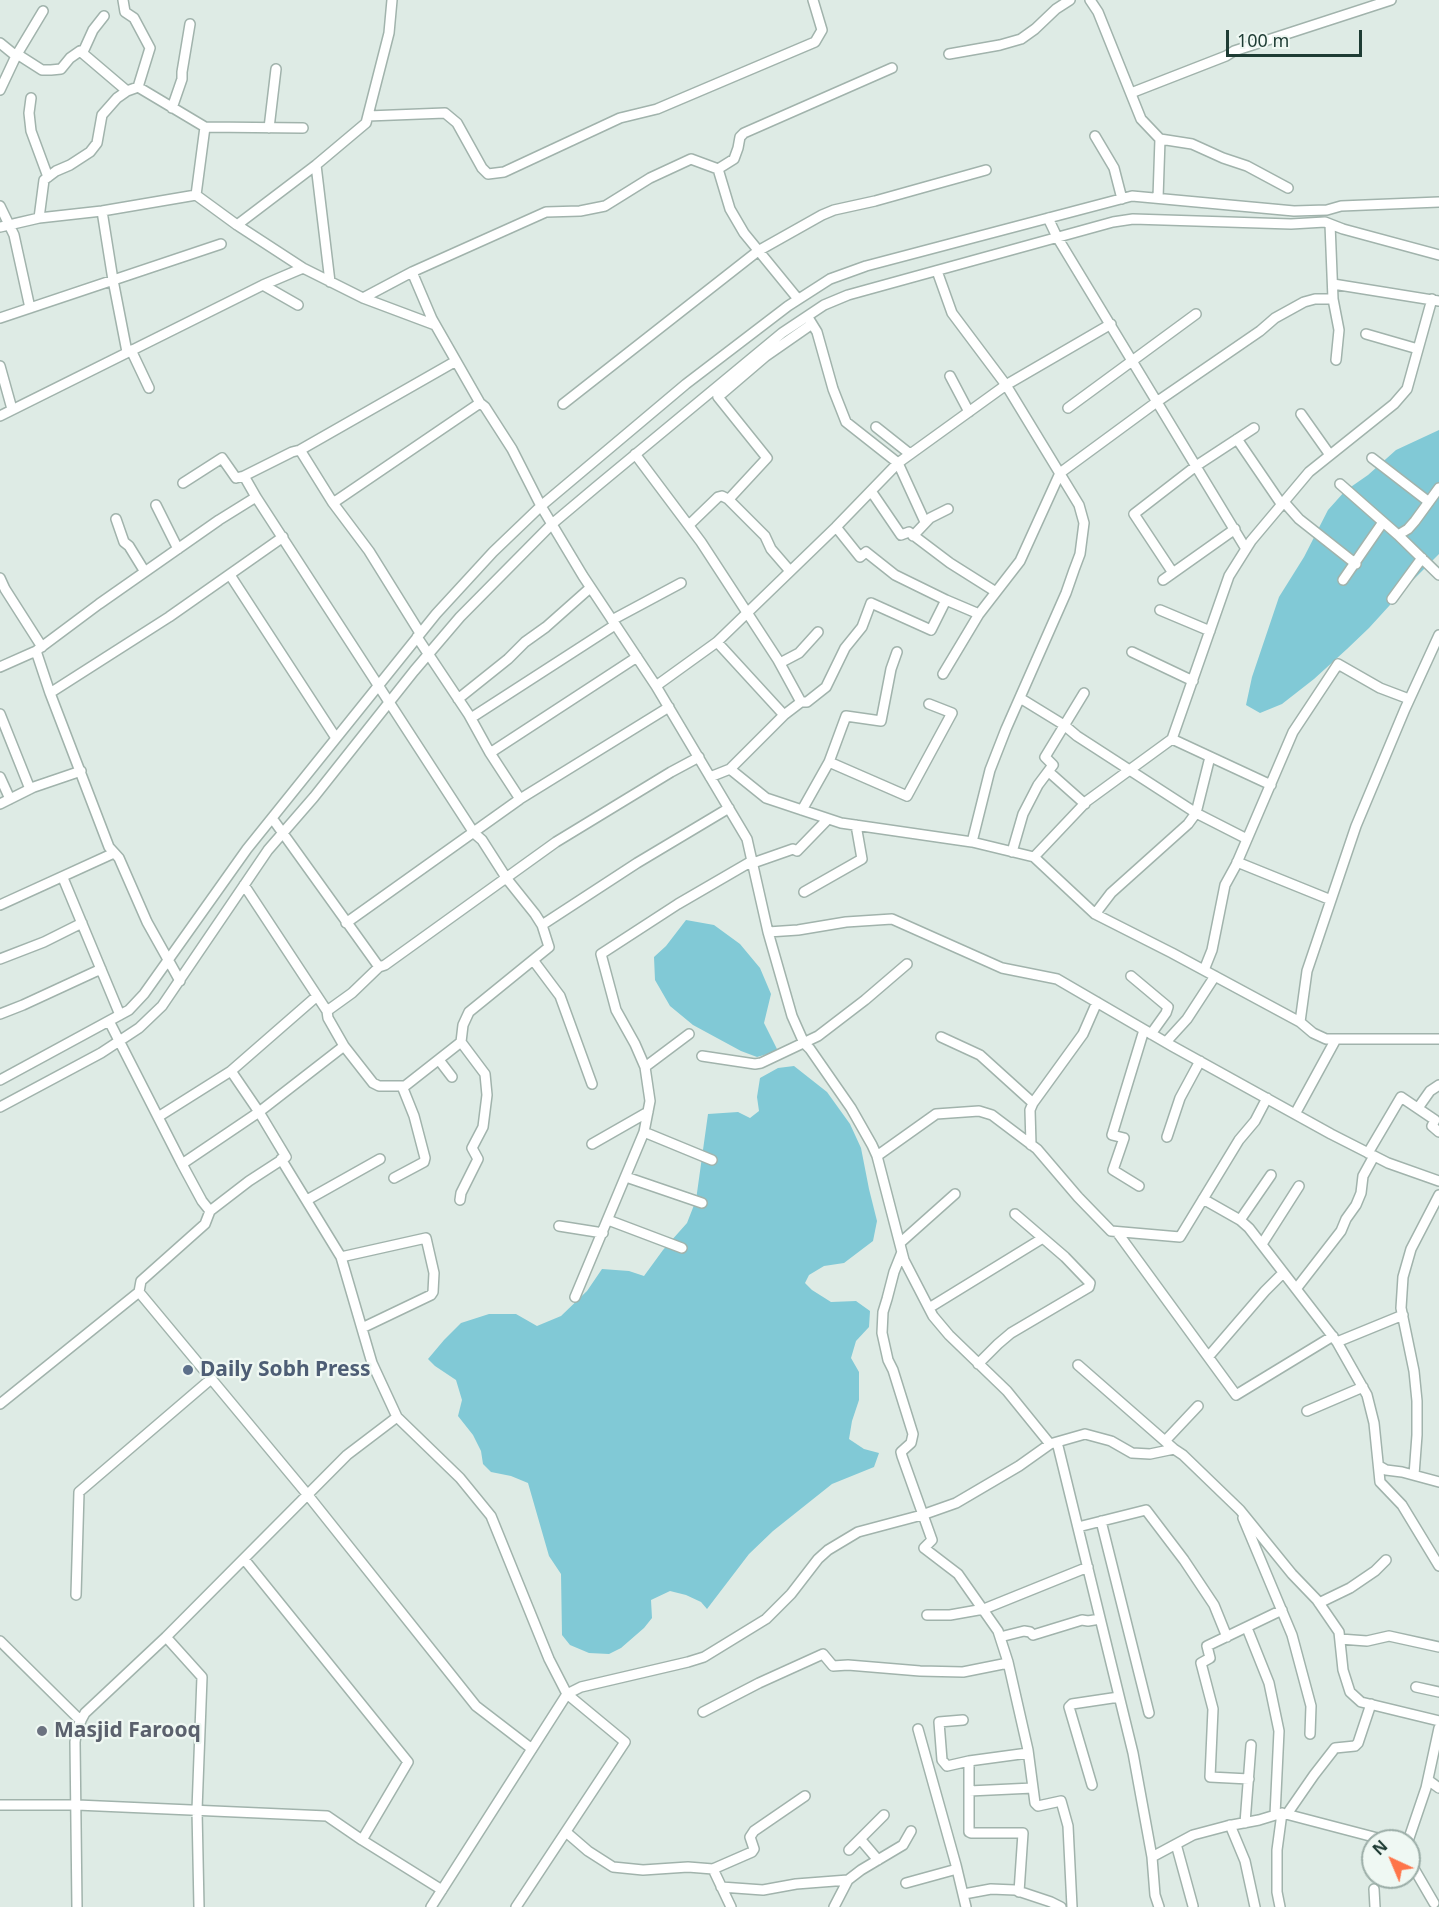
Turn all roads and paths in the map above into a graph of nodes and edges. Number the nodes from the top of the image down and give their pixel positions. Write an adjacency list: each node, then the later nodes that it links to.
1 (123, 0): 17 (street)
2 (380, 0): 7 (street)
3 (813, 0): 23 (street)
4 (1070, 0): 13 (street)
5 (1090, 0): 20 (street)
6 (1391, 0): 20 (street)
7 (392, 1): 23 (street)
8 (43, 11): 14 (street)
9 (104, 16): 12 (street)
10 (190, 24): 22 (street)
11 (0, 43): 14 (street)
12 (83, 52): 14 (street); 19 (street)
13 (950, 54)
14 (17, 55): 18 (street)
15 (892, 68): 30 (street)
16 (276, 69): 25 (street)
17 (138, 87): 19 (street); 22 (street)
18 (0, 90)
19 (128, 91): 32 (street)
20 (1131, 93): 28 (street)
21 (30, 98): 32 (street)
22 (172, 108): 24 (street)
23 (368, 116): 29 (street)
24 (205, 127): 25 (street); 34 (street)
25 (269, 128): 26 (street)
26 (303, 129)
27 (1095, 136): 36 (street)
28 (1160, 139): 33 (street); 35 (street)
29 (316, 165): 44 (street); 54 (street)
30 (718, 169): 48 (street); 52 (street)
31 (986, 170): 48 (street)
32 (48, 177): 41 (street)
33 (1288, 188)
34 (196, 195): 40 (street); 44 (street)
35 (1158, 198): 36 (street); 39 (street)
36 (1122, 199): 42 (street)
37 (1439, 202): 39 (street)
38 (0, 206): 45 (street)
39 (1327, 210): 43 (street)
40 (102, 211): 41 (street); 53 (street)
41 (39, 218): 45 (street)
42 (1048, 218): 46 (street); 58 (street)
43 (1328, 223): 46 (street); 49 (street); 55 (street)
44 (237, 225): 50 (street)
45 (4, 226): 62 (street)
46 (1057, 237): 51 (street); 66 (street)
47 (221, 244): 53 (street)
48 (758, 251): 58 (street); 80 (street)
49 (1439, 255)
50 (303, 268): 54 (street); 56 (street)
51 (937, 271): 65 (street); 76 (street)
52 (412, 272): 57 (street); 67 (street)
53 (113, 280): 62 (street); 70 (street)
54 (330, 282): 57 (street)
55 (1333, 284): 59 (street); 60 (street)
56 (264, 285): 61 (street); 70 (street)
57 (363, 298): 67 (street)
58 (798, 299): 108 (street)
59 (1333, 299): 71 (street); 78 (street)
60 (1436, 300): 69 (street)
61 (298, 304)
62 (30, 308): 64 (street)
63 (1196, 314): 73 (street)
64 (0, 318)
65 (809, 320): 90 (street); 94 (street); 103 (street)
66 (1112, 324): 73 (street); 76 (street)
67 (435, 325): 72 (street)
68 (1366, 334): 69 (street)
69 (1418, 349): 92 (street)
70 (129, 351): 77 (street); 82 (street)
71 (1336, 360)
72 (456, 361): 79 (street); 89 (street)
73 (1133, 361): 78 (street); 81 (street)
74 (0, 366): 82 (street)
75 (950, 376): 83 (street)
76 (1006, 385): 83 (street); 96 (street)
77 (149, 388)
78 (1158, 401): 95 (street); 96 (street)
79 (480, 403): 105 (street); 108 (street)
80 (563, 404)
81 (1068, 408)
82 (12, 409): 85 (street)
83 (969, 412): 91 (street)
84 (1301, 414): 92 (street)
85 (0, 416)
86 (876, 427): 91 (street)
87 (1254, 429): 88 (street)
88 (1238, 439): 95 (street); 106 (street)
89 (300, 450): 97 (street); 105 (street)
90 (635, 454): 113 (street); 114 (street)
91 (910, 454): 94 (street)
92 (1330, 455): 106 (street)
93 (1372, 458): 104 (street)
94 (898, 464): 101 (street); 111 (street)
95 (1196, 466): 116 (street); 126 (street)
96 (1060, 473): 134 (street); 159 (street)
97 (244, 476): 98 (street); 102 (street)
98 (183, 483)
99 (1340, 483): 112 (street)
100 (1439, 488): 104 (street)
101 (871, 491): 115 (street); 118 (street)
102 (256, 497): 119 (street); 120 (street)
103 (728, 499): 114 (street); 124 (street)
104 (1429, 502): 117 (street)
105 (333, 503): 143 (street)
106 (1283, 504): 121 (street); 123 (street)
107 (156, 505): 120 (street)
108 (541, 506): 113 (street); 143 (street)
109 (948, 509): 111 (street)
110 (116, 519): 125 (street)
111 (925, 522): 118 (street)
112 (1383, 522): 117 (street); 123 (street)
113 (552, 524): 133 (street); 149 (street)
114 (689, 525): 138 (street)
115 (836, 527): 124 (street); 136 (street)
116 (1235, 530): 121 (street); 126 (street)
117 (1398, 535): 122 (street)
118 (913, 536): 134 (street)
119 (283, 537): 127 (street); 155 (street)
120 (178, 549): 125 (street)
121 (1246, 549): 141 (street)
122 (1422, 558): 128 (street); 135 (street)
123 (1356, 564): 131 (street)
124 (790, 571): 138 (street)
125 (145, 572): 146 (street)
126 (1173, 573): 130 (street)
127 (230, 575): 157 (street); 170 (street)
128 (1439, 575)
129 (0, 578): 146 (street)
130 (1163, 580)
131 (1343, 580)
132 (681, 583): 140 (street)
133 (590, 588): 140 (street); 160 (street)
134 (996, 592): 139 (street)
135 (1392, 599)
136 (945, 600): 139 (street); 163 (street)
137 (1160, 610): 141 (street)
138 (747, 614): 145 (street); 151 (street)
139 (979, 614): 153 (street)
140 (614, 623): 150 (street); 168 (street)
141 (1210, 631): 154 (street)
142 (818, 632): 151 (street)
143 (419, 635): 149 (street); 155 (street)
144 (1439, 635): 161 (street)
145 (717, 642): 156 (street); 167 (street)
146 (39, 649): 152 (street); 157 (street)
147 (897, 652): 175 (street)
148 (1132, 652): 154 (street)
149 (428, 655): 160 (street); 162 (street)
150 (637, 657): 156 (street); 172 (street)
151 (780, 663): 163 (street)
152 (0, 667)
153 (943, 674)
154 (1192, 681): 171 (street)
155 (379, 684): 162 (street); 170 (street)
156 (656, 686): 165 (street)
157 (50, 693): 178 (street)
158 (1084, 693): 169 (street)
159 (1020, 698): 169 (street); 199 (street)
160 (458, 699): 168 (street)
161 (1409, 699): 183 (street); 209 (street)
162 (390, 702): 185 (street); 197 (street)
163 (801, 702): 167 (street)
164 (929, 704): 175 (street)
165 (669, 708): 174 (street); 187 (street)
166 (0, 714): 184 (street)
167 (784, 715): 176 (street)
168 (471, 718): 172 (street)
169 (1064, 725): 177 (street); 179 (street)
170 (336, 738): 182 (street)
171 (1172, 739): 173 (street); 177 (street)
172 (490, 753): 187 (street)
173 (1210, 757): 183 (street); 192 (street)
174 (699, 758): 181 (street); 206 (street)
175 (829, 762): 191 (street)
176 (730, 769): 181 (street); 191 (street)
177 (1131, 769): 189 (street); 192 (street)
178 (81, 771): 184 (street); 201 (street)
179 (1049, 772): 189 (street); 200 (street)
180 (0, 777): 186 (street)
181 (711, 777): 190 (street)
182 (301, 782): 185 (street); 193 (street)
183 (1271, 785): 198 (street)
184 (30, 789): 186 (street)
185 (314, 797): 196 (street)
186 (10, 799): 188 (street)
187 (520, 799): 197 (street)
188 (0, 804)
189 (1085, 804): 202 (street)
190 (729, 808): 203 (street); 214 (street)
191 (802, 810): 194 (street)
192 (1196, 813): 198 (street); 211 (street)
193 (272, 818): 196 (street); 217 (street)
194 (828, 819): 195 (street); 203 (street)
195 (856, 825): 199 (street); 208 (street)
196 (282, 833): 207 (street); 212 (street)
197 (474, 833): 206 (street); 212 (street)
198 (1247, 839): 204 (street)
199 (972, 842): 200 (street)
200 (1012, 852): 202 (street)
201 (114, 853): 205 (street); 217 (street)
202 (1034, 857): 211 (street)
203 (752, 862): 215 (street); 246 (street)
204 (1237, 862): 209 (street); 222 (street)
205 (63, 878): 210 (street); 213 (street)
206 (507, 879): 214 (street); 220 (street)
207 (243, 885): 225 (street); 226 (street)
208 (804, 892)
209 (1331, 900): 232 (street)
210 (0, 905)
211 (1095, 914): 222 (street)
212 (346, 922): 220 (street)
213 (82, 923): 216 (street); 221 (street)
214 (542, 926): 218 (street)
215 (768, 932): 227 (street); 241 (street)
216 (0, 959)
217 (168, 960): 225 (street); 230 (street)
218 (533, 960): 239 (street); 250 (street)
219 (908, 964): 241 (street)
220 (379, 967): 228 (street)
221 (101, 969): 229 (street); 230 (street)
222 (1204, 970): 224 (street)
223 (1131, 976): 233 (street)
224 (1215, 976): 232 (street); 240 (street)
225 (180, 981): 238 (street)
226 (317, 996): 228 (street); 247 (street)
227 (1097, 1002): 233 (street); 254 (street)
228 (327, 1011): 242 (street)
229 (0, 1014)
230 (120, 1015): 231 (street)
231 (109, 1021): 238 (street); 249 (street)
232 (1300, 1022): 236 (street)
233 (1148, 1032): 240 (street); 276 (street)
234 (689, 1034): 246 (street)
235 (941, 1037): 254 (street)
236 (1336, 1039): 237 (street); 259 (street)
237 (1439, 1039)
238 (119, 1041): 255 (street); 260 (street)
239 (461, 1042): 244 (street); 282 (street)
240 (1166, 1042): 245 (street)
241 (804, 1043): 243 (street); 267 (street)
242 (344, 1046): 252 (street); 257 (street)
243 (702, 1056)
244 (439, 1059): 248 (street); 252 (street)
245 (1200, 1061): 253 (street); 263 (street)
246 (645, 1067): 258 (street)
247 (231, 1071): 257 (street); 260 (street)
248 (452, 1077)
249 (0, 1080)
250 (592, 1084)
251 (1439, 1085): 256 (street)
252 (402, 1086): 273 (street)
253 (1267, 1098): 259 (street); 280 (street)
254 (1033, 1103): 265 (street)
255 (0, 1107)
256 (1418, 1108): 261 (street); 266 (street)
257 (259, 1112): 268 (street); 271 (street)
258 (648, 1112): 262 (street); 264 (street)
259 (1295, 1114): 266 (street)
260 (158, 1117): 271 (street)
261 (1439, 1131)
262 (644, 1132): 270 (street); 274 (street)
263 (1167, 1137)
264 (592, 1144)
265 (1031, 1144): 267 (street); 289 (street)
266 (1371, 1154): 275 (street); 297 (street)
267 (877, 1156): 293 (street)
268 (281, 1159): 281 (street); 284 (street)
269 (381, 1159): 281 (street)
270 (712, 1160)
271 (182, 1164): 284 (street)
272 (1271, 1175): 287 (street)
273 (394, 1178)
274 (626, 1178): 283 (street); 286 (street)
275 (1439, 1181)
276 (1139, 1186)
277 (1299, 1186): 292 (street)
278 (955, 1194): 293 (street)
279 (1439, 1195): 301 (street)
280 (1203, 1199): 287 (street); 289 (street)
281 (307, 1200): 295 (street)
282 (459, 1200)
283 (702, 1203)
284 (210, 1211): 298 (street)
285 (1015, 1214): 291 (street)
286 (608, 1220): 290 (street); 294 (street)
287 (1240, 1220): 292 (street)
288 (559, 1226): 290 (street)
289 (1117, 1232): 304 (street)
290 (603, 1233): 299 (street)
291 (1043, 1238): 300 (street); 305 (street)
292 (1263, 1244): 296 (street)
293 (901, 1247): 300 (street); 321 (street)
294 (682, 1248)
295 (341, 1257): 302 (street); 302 (street)
296 (1283, 1273): 297 (street); 304 (street)
297 (1296, 1289): 303 (street)
298 (139, 1292): 307 (street); 309 (street)
299 (575, 1297)
300 (929, 1308): 305 (street)
301 (1403, 1315): 303 (street); 317 (street)
302 (362, 1329): 312 (street)
303 (1335, 1339): 304 (street); 308 (street)
304 (1209, 1356)
305 (978, 1364): 314 (street)
306 (1078, 1365): 313 (street)
307 (211, 1379): 319 (street); 328 (street)
308 (1363, 1387): 311 (street); 316 (street)
309 (0, 1404)
310 (1198, 1406): 313 (street)
311 (1307, 1411)
312 (398, 1416): 319 (street); 344 (street)
313 (1165, 1441): 315 (street)
314 (1053, 1443): 315 (street); 321 (street); 323 (street)
315 (1174, 1449): 320 (street)
316 (1379, 1466): 317 (street); 326 (street)
317 (1414, 1475): 318 (street)
318 (1439, 1482)
319 (307, 1494): 324 (street); 356 (street)
320 (1240, 1510): 329 (street); 331 (street)
321 (922, 1515): 330 (street); 344 (street)
322 (1101, 1521): 323 (street); 337 (street); 348 (street)
323 (1078, 1527): 327 (street)
324 (244, 1559): 335 (street); 377 (street)
325 (1386, 1560): 329 (street)
326 (1439, 1566)
327 (1088, 1567): 330 (street); 333 (street)
328 (76, 1595)
329 (1319, 1603): 338 (street)
330 (984, 1610): 332 (street); 336 (street)
331 (1282, 1610): 334 (street); 354 (street)
332 (927, 1615)
333 (1100, 1619): 336 (street); 345 (street)
334 (1247, 1628): 337 (street); 369 (street)
335 (166, 1637): 350 (street); 368 (street)
336 (1000, 1637): 341 (street)
337 (1227, 1637): 359 (street)
338 (1340, 1640): 340 (street); 346 (street)
339 (0, 1641): 350 (street)
340 (1439, 1647)
341 (1008, 1663): 347 (street); 357 (street)
342 (1416, 1687): 343 (street)
343 (1439, 1692)
344 (567, 1694): 356 (street); 375 (street)
345 (1119, 1698): 361 (street); 381 (street)
346 (1371, 1704): 351 (street); 369 (street)
347 (703, 1712)
348 (1149, 1713)
349 (963, 1720): 358 (street)
350 (81, 1721): 367 (street)
351 (1439, 1721)
352 (1439, 1728): 360 (street)
353 (918, 1729): 384 (street)
354 (1310, 1734)
355 (1251, 1745): 359 (street)
356 (532, 1749): 390 (street)
357 (1028, 1753): 358 (street); 362 (street)
358 (969, 1761): 364 (street)
359 (1249, 1779): 371 (street)
360 (1428, 1780): 363 (street); 373 (street)
361 (1092, 1785)
362 (1033, 1788): 364 (street); 403 (street)
363 (1439, 1788)
364 (969, 1791): 391 (street)
365 (805, 1796): 383 (street)
366 (0, 1805): 367 (street)
367 (77, 1805): 368 (street); 395 (street)
368 (197, 1810): 377 (street); 396 (street)
369 (1282, 1814): 371 (street); 376 (street); 406 (street)
370 (884, 1815): 378 (street)
371 (1245, 1823): 372 (street)
372 (1230, 1825): 379 (street); 405 (street)
373 (1412, 1829)
374 (911, 1831): 382 (street)
375 (566, 1832): 383 (street); 398 (street)
376 (1361, 1834)
377 (362, 1840): 390 (street)
378 (861, 1840): 380 (street); 382 (street)
379 (1176, 1844): 381 (street); 394 (street)
380 (849, 1850)
381 (1152, 1857): 404 (street)
382 (878, 1860): 385 (street)
383 (713, 1869): 388 (street)
384 (957, 1869): 387 (street); 392 (street)
385 (848, 1880): 388 (street); 400 (street)
386 (1421, 1882): 393 (street)
387 (906, 1883)
388 (721, 1887): 399 (street)
389 (1374, 1889): 407 (street)
390 (442, 1890): 397 (street)
391 (1019, 1892): 392 (street); 402 (street)
392 (964, 1893): 401 (street)
393 (1433, 1904)
394 (1193, 1906)
395 (76, 1907)
396 (199, 1907)
397 (431, 1907)
398 (516, 1907)
399 (731, 1907)
400 (834, 1907)
401 (966, 1907)
402 (1060, 1907)
403 (1072, 1907)
404 (1159, 1907)
405 (1256, 1907)
406 (1280, 1907)
407 (1375, 1907)

